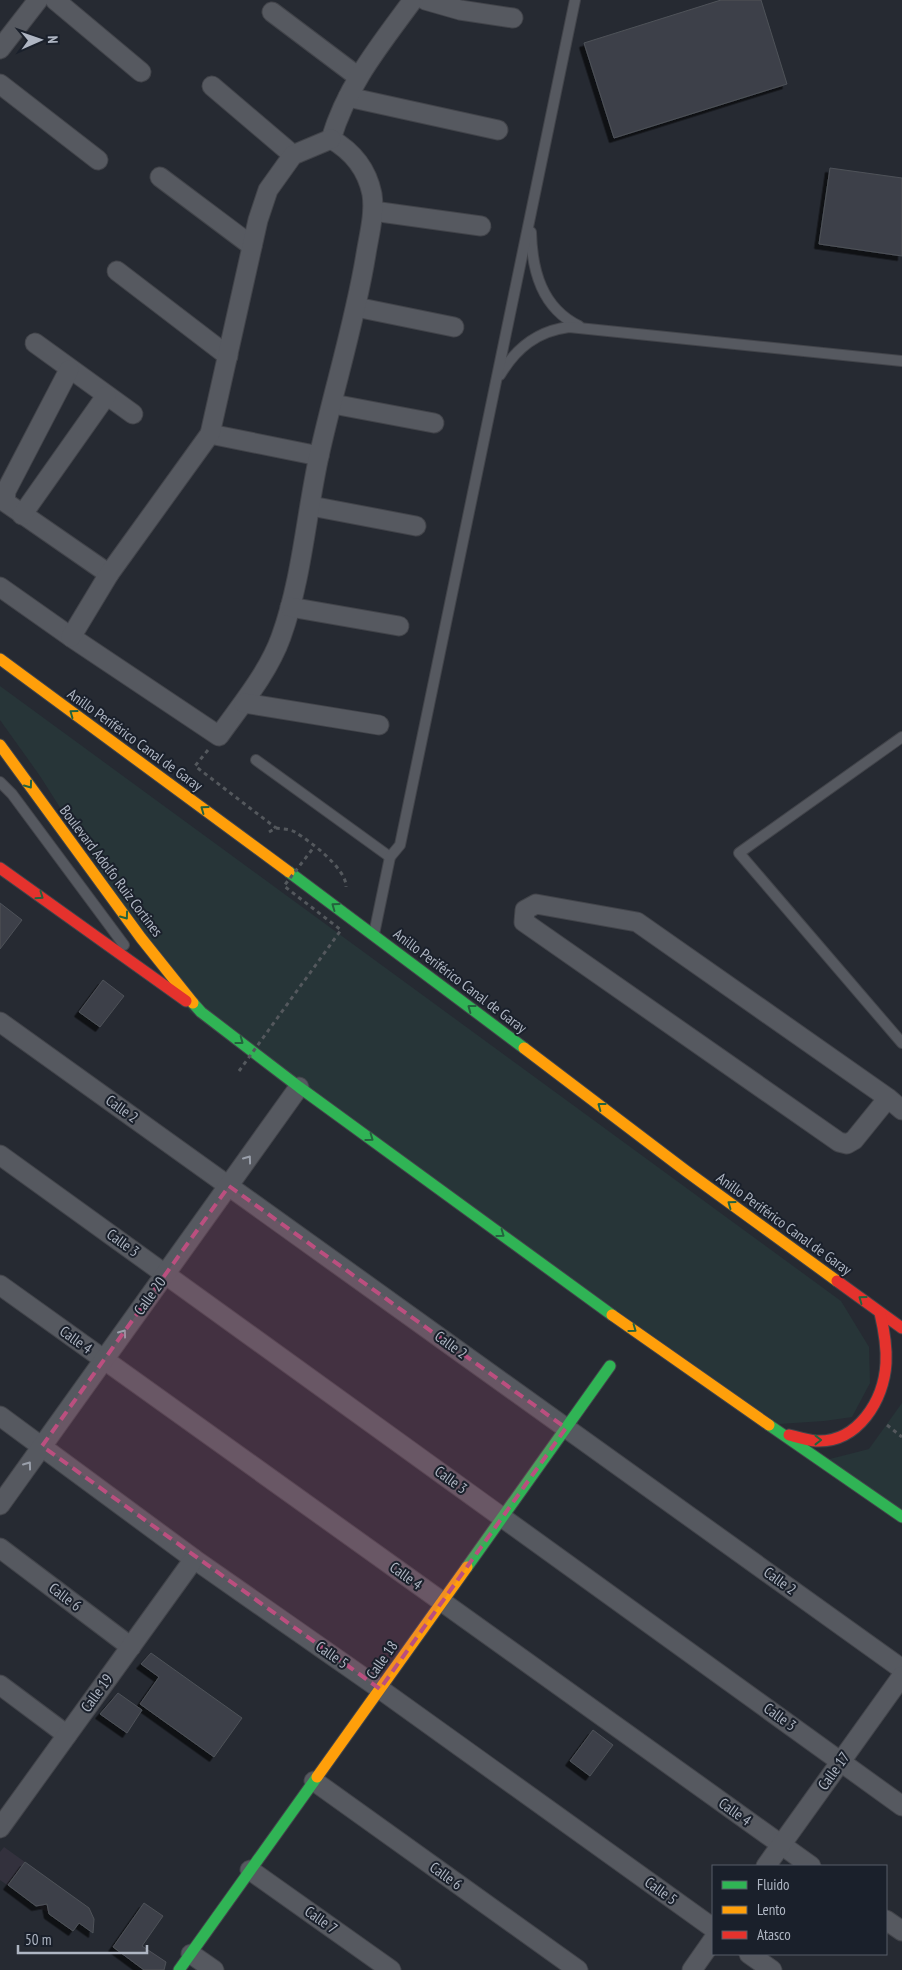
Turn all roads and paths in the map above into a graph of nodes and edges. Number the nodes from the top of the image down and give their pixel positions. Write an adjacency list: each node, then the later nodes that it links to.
1 (38, 0): 8 (street)
2 (55, 0): 9 (street)
3 (413, 0): 10 (street)
4 (425, 0): 7 (street)
5 (575, 0): 20 (lane)
6 (272, 12): 10 (street)
7 (513, 18)
8 (0, 48)
9 (141, 72)
10 (357, 76): 13 (street)
11 (0, 84): 17 (street)
12 (212, 86): 16 (street)
13 (348, 97): 14 (street); 15 (street)
14 (498, 130)
15 (331, 139): 16 (street); 19 (street)
16 (293, 155): 22 (street)
17 (98, 160)
18 (160, 177): 22 (street)
19 (373, 212): 21 (street); 24 (street)
20 (531, 212): 26 (lane); 31 (lane)
21 (481, 226)
22 (252, 246): 28 (street)
23 (117, 271): 28 (street)
24 (356, 307): 25 (street); 33 (street)
25 (454, 327)
26 (580, 327): 29 (lane); 31 (lane)
27 (35, 343): 30 (street)
28 (228, 356): 36 (street)
29 (902, 361)
30 (69, 370): 32 (street); 39 (street)
31 (494, 387): 57 (lane)
32 (106, 396): 34 (street); 39 (street)
33 (333, 404): 35 (street); 37 (street)
34 (132, 414)
35 (434, 423)
36 (210, 434): 37 (street); 41 (street)
37 (319, 456): 38 (street)
38 (311, 506): 40 (street); 43 (street)
39 (22, 515): 41 (street)
40 (416, 526)
41 (109, 574): 45 (street)
42 (0, 587): 45 (street)
43 (290, 607): 44 (street); 47 (street)
44 (400, 626)
45 (71, 637): 49 (street)
46 (0, 658): 60 (main road, Anillo Periférico Canal de Garay, one-way to 46)
47 (244, 702): 48 (street); 49 (street)
48 (379, 725)
49 (219, 736): 54 (path)
50 (902, 737): 64 (lane)
51 (0, 746): 62 (main road, Boulevard Adolfo Ruiz Cortines, one-way to 62)
52 (256, 760): 57 (lane)
53 (0, 782): 61 (lane)
54 (276, 828)
55 (294, 831): 56 (path)
56 (314, 847): 58 (path); 65 (path, bridge)
57 (390, 857): 60 (lane)
58 (334, 862)
59 (0, 868): 61 (main road, one-way to 61)
60 (374, 935): 72 (main road, Anillo Periférico Canal de Garay, one-way to 60)
61 (139, 966): 62 (main road)
62 (201, 1012): 66 (main road, one-way to 66)
63 (0, 1022): 69 (street, Calle 2)
64 (902, 1043)
65 (239, 1071)
66 (300, 1087): 69 (street, Calle 20, one-way to 66); 77 (main road, one-way to 77)
67 (895, 1104): 67 (street)
68 (0, 1154): 70 (street, Calle 3)
69 (229, 1186): 70 (street, Calle 20); 78 (street, Calle 2)
70 (166, 1274): 74 (street, Calle 20, one-way to 70); 81 (street, Calle 3)
71 (0, 1285): 74 (street, Calle 4)
72 (880, 1313): 73 (main road, Anillo Periférico Canal de Garay); 77 (main road, one-way to 72)
73 (902, 1328)
74 (104, 1360): 79 (street, Calle 20); 85 (street, Calle 4)
75 (610, 1366): 78 (main road, Calle 18)
76 (0, 1416): 79 (street, Calle 5)
77 (772, 1426): 82 (main road)
78 (566, 1428): 81 (main road, Calle 18); 87 (street, Calle 2)
79 (42, 1446): 80 (street, Calle 20, one-way to 79); 84 (street, Calle 5)
80 (0, 1505)
81 (502, 1517): 85 (main road, Calle 18); 92 (street, Calle 3)
82 (902, 1517)
83 (0, 1548): 86 (street, Calle 6)
84 (194, 1559): 86 (street, Calle 19); 90 (street, Calle 5)
85 (442, 1602): 90 (main road, Calle 18); 96 (street, Calle 4)
86 (131, 1647): 91 (street, Calle 19)
87 (902, 1669)
88 (902, 1676): 92 (street, Calle 17)
89 (0, 1685): 91 (street)
90 (380, 1689): 93 (main road, Calle 18); 101 (street, Calle 5)
91 (67, 1735): 95 (street, Calle 19)
92 (841, 1761): 94 (street, Calle 3); 96 (street, Calle 17)
93 (314, 1781): 99 (main road, Calle 18); 109 (street, Calle 6)
94 (902, 1806)
95 (2, 1822)
96 (781, 1845): 97 (street, Calle 17); 98 (street, Calle 4)
97 (767, 1865)
98 (810, 1865)
99 (250, 1870): 104 (main road, Calle 18); 108 (street, Calle 7)
100 (887, 1921): 102 (street)
101 (712, 1927)
102 (902, 1931)
103 (712, 1941): 110 (street)
104 (191, 1954): 106 (main road, Calle 18); 107 (street)
105 (750, 1955): 111 (street)
106 (179, 1970)
107 (214, 1970)
108 (391, 1970)
109 (578, 1970)
110 (692, 1970)
111 (772, 1970)

